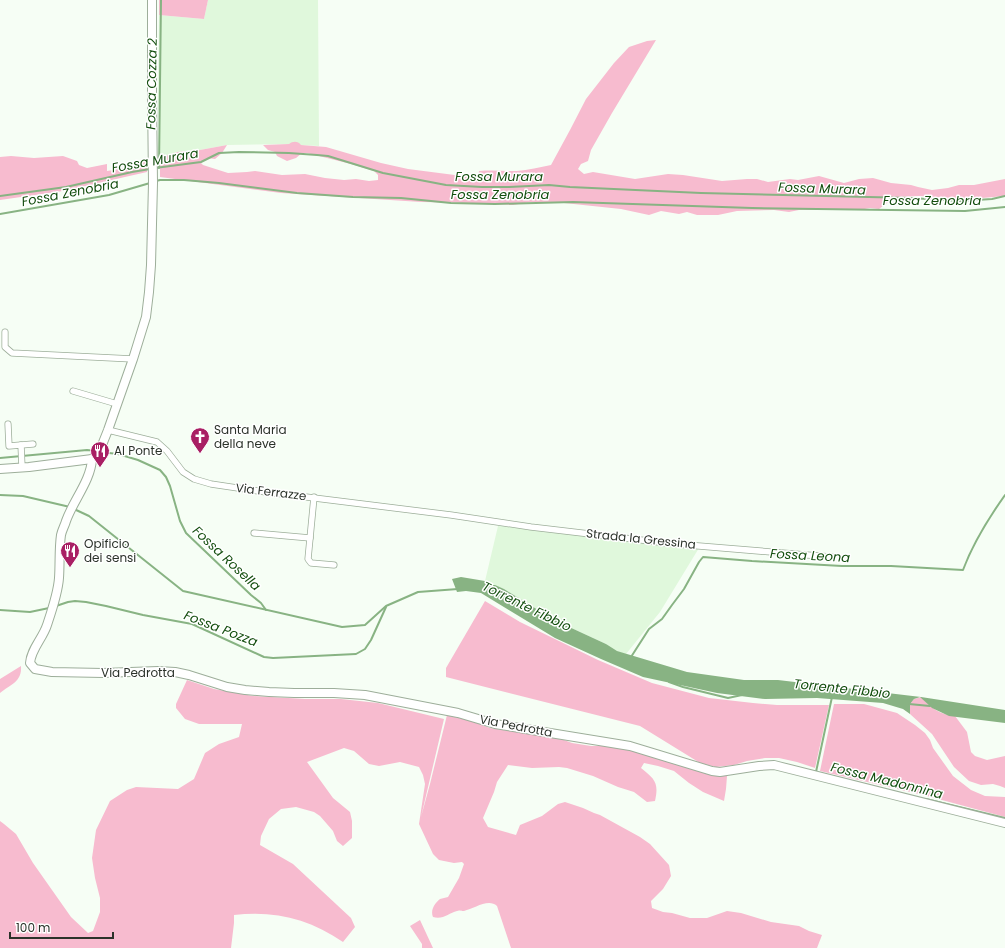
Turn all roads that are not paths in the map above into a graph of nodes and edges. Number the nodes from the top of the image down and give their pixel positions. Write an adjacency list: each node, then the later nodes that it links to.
1 (152, 0): 3 (street)
2 (5, 332): 3 (street)
3 (133, 359): 5 (street)
4 (73, 390): 5 (street)
5 (118, 404): 7 (street)
6 (8, 424): 9 (street)
7 (108, 430): 10 (street); 13 (street, Via Ferrazze)
8 (33, 444): 9 (street)
9 (21, 448): 11 (street)
10 (94, 458): 11 (street); 19 (street, Via Pedrotta)
11 (22, 463): 12 (street)
12 (0, 469)
13 (314, 497): 14 (street, Via Ferrazze); 16 (street)
14 (450, 515): 17 (street, Strada la Gressina)
15 (254, 533): 16 (street)
16 (310, 538): 18 (street)
17 (832, 557)
18 (334, 565)
19 (1005, 823)

